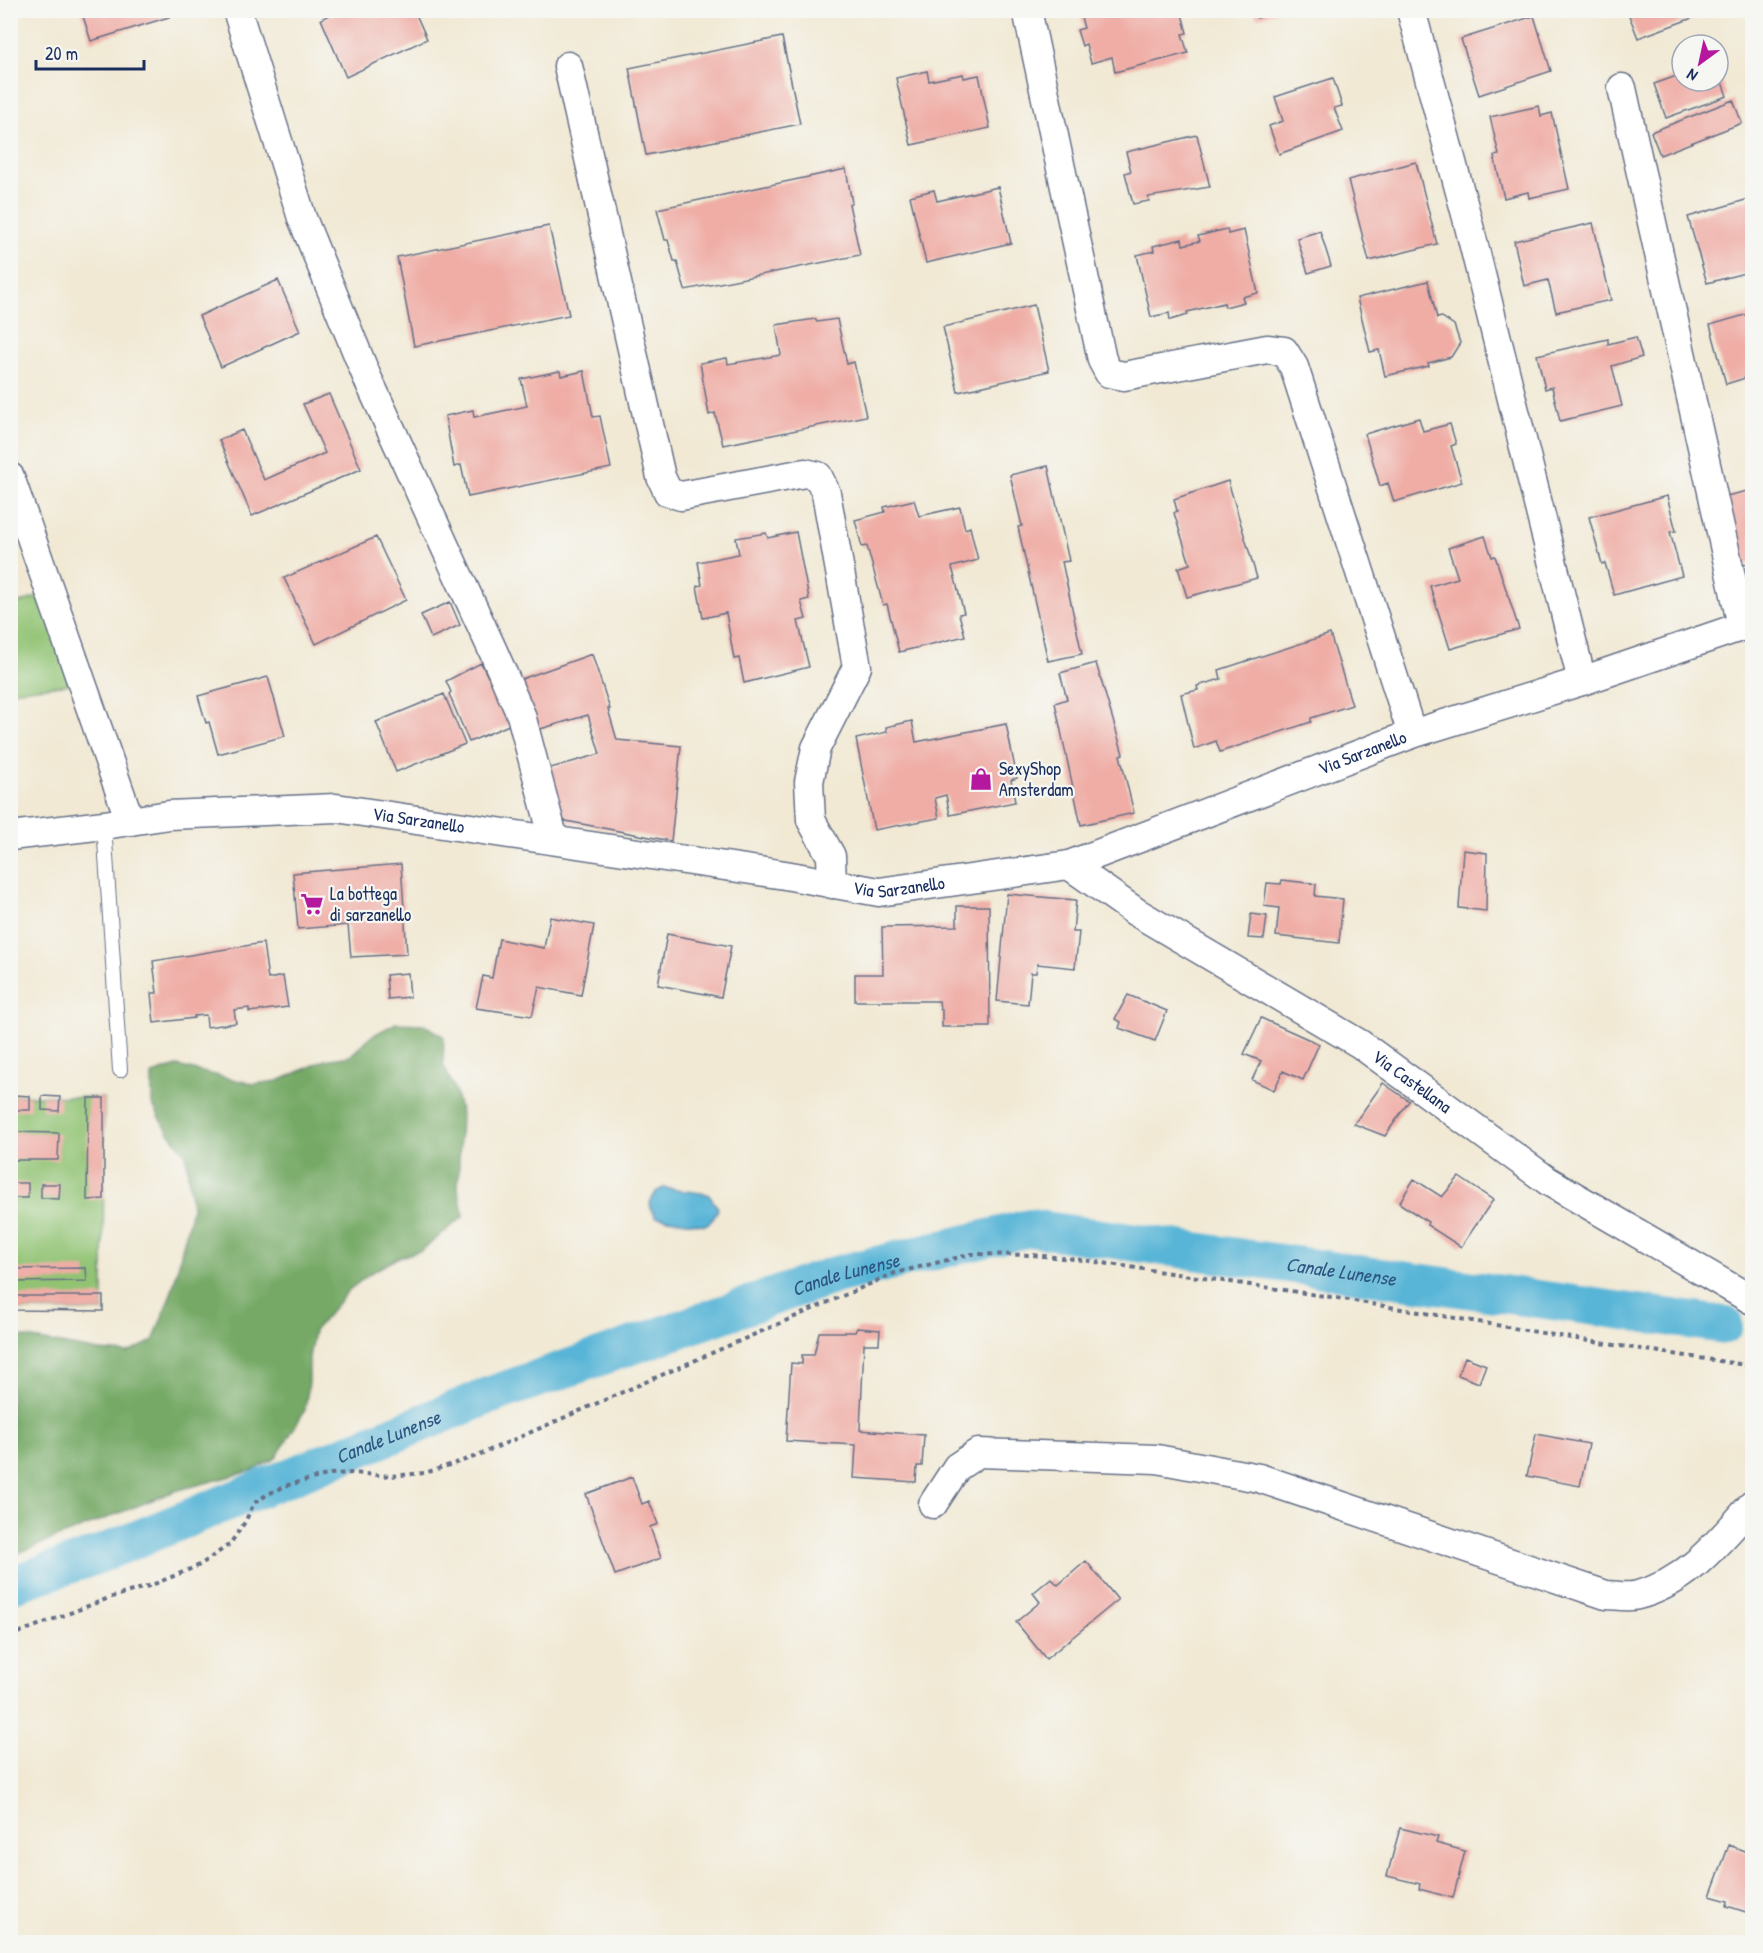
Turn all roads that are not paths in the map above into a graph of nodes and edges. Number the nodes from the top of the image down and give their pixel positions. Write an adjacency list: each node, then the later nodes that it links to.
1 (237, 10): 12 (street)
2 (1027, 10): 9 (street)
3 (1410, 10): 8 (street)
4 (568, 66): 14 (street)
5 (1622, 88): 7 (street)
6 (10, 477): 10 (street)
7 (1747, 624): 8 (street, Via Sarzanello)
8 (1581, 681): 9 (street, Via Sarzanello)
9 (1412, 734): 13 (street, Via Sarzanello)
10 (117, 824): 11 (street, Via Sarzanello); 12 (street, Via Sarzanello); 15 (lane)
11 (10, 836)
12 (554, 840): 14 (street, Via Sarzanello)
13 (1070, 865): 14 (street, Via Sarzanello); 16 (street, Via Castellana)
14 (832, 884)
15 (120, 1070)
16 (1752, 1300)
17 (933, 1504): 18 (street)
18 (1752, 1505)

